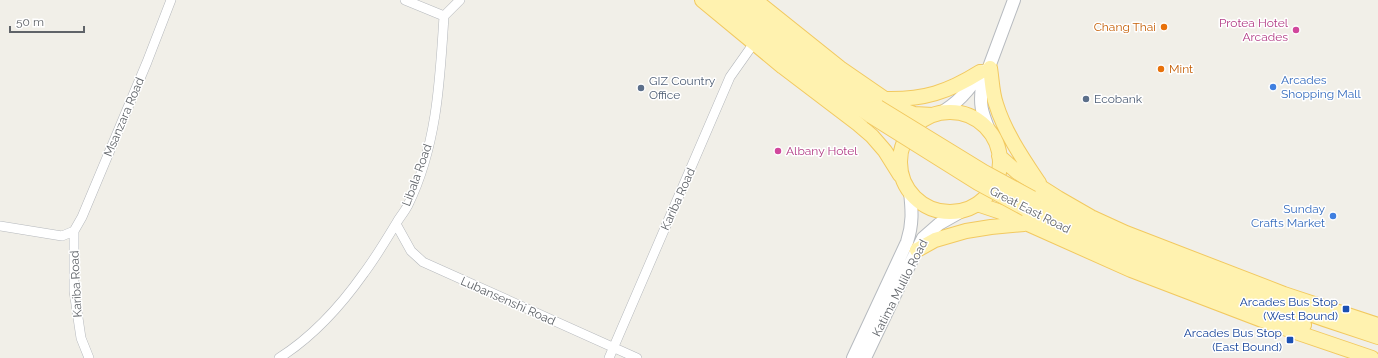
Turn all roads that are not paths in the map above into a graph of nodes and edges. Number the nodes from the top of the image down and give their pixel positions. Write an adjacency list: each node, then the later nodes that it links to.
1 (171, 0): 26 (street, Msanzara Road)
2 (405, 0): 10 (street)
3 (460, 0): 10 (street)
4 (702, 0): 11 (main road)
5 (719, 0): 13 (main road, Great East Road)
6 (737, 0): 13 (main road, Great East Road)
7 (755, 0): 13 (main road, Great East Road)
8 (1005, 0): 12 (main road)
9 (1014, 0): 12 (main road)
10 (444, 16): 23 (street, Libala Road)
11 (754, 43): 17 (main road); 30 (street, Kariba Road)
12 (985, 70): 13 (main road); 14 (main road); 15 (main road); 18 (main road)
13 (878, 108): 14 (main road, Great East Road); 21 (main road, Great East Road, bridge)
14 (937, 114): 15 (main road); 17 (main road)
15 (990, 133): 16 (main road)
16 (999, 156): 18 (main road, Great East Road); 20 (main road)
17 (903, 178): 19 (main road)
18 (1042, 187): 28 (main road, Great East Road)
19 (910, 192): 22 (main road); 36 (main road, Katima Mulilo Road)
20 (977, 204): 22 (main road); 24 (main road, Great East Road)
21 (1029, 204): 29 (main road, Great East Road); 31 (main road, Great East Road)
22 (962, 211): 27 (main road, Katima Mulilo Road)
23 (396, 224): 30 (street, Lubansenshi Road); 33 (street, Libala Road)
24 (1026, 224): 27 (main road); 38 (main road, Great East Road)
25 (0, 226): 26 (street)
26 (74, 232): 32 (street, Kariba Road)
27 (917, 250): 37 (main road, Katima Mulilo Road)
28 (1378, 325)
29 (1378, 337)
30 (614, 348): 34 (street, Kariba Road); 35 (street, Lubansenshi Road)
31 (1378, 350)
32 (89, 358)
33 (279, 358)
34 (609, 358)
35 (637, 358)
36 (853, 358)
37 (865, 358)
38 (1372, 358)

